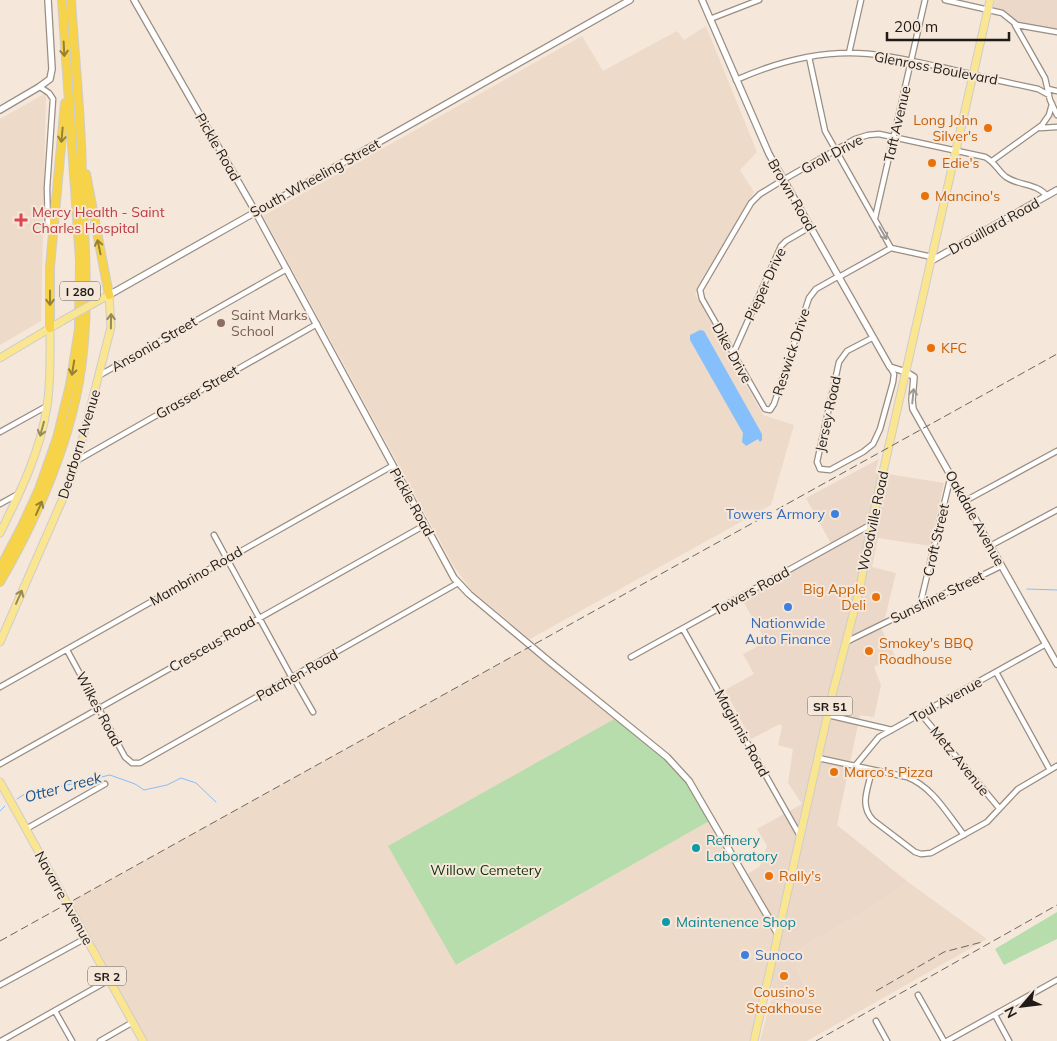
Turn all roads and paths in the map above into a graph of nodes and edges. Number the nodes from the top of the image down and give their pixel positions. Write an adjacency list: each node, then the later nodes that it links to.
1 (48, 0): 22 (street)
2 (62, 0): 19 (highway, I 280, one-way to 19)
3 (71, 0): 32 (highway, I 280)
4 (134, 0): 39 (street, Pickle Road)
5 (630, 0): 39 (street, South Wheeling Street)
6 (702, 0): 13 (street, Brown Road)
7 (759, 0): 13 (street)
8 (861, 0): 16 (street)
9 (925, 0): 18 (street, Taft Avenue)
10 (945, 0): 12 (street)
11 (990, 0): 12 (main road, Woodville Road / SR 51)
12 (988, 10): 14 (street); 20 (main road, Woodville Road / SR 51)
13 (710, 19): 21 (street, Brown Road)
14 (1014, 24): 15 (street); 23 (street)
15 (1057, 32)
16 (849, 53): 17 (street, Glenross Boulevard); 18 (street, Glenross Boulevard)
17 (809, 57): 21 (street, Glenross Boulevard); 33 (street)
18 (911, 61): 20 (street, Glenross Boulevard); 31 (street, Taft Avenue)
19 (66, 69): 50 (highway, one-way to 50); 75 (highway, I 280, one-way to 75)
20 (973, 75): 25 (street, Glenross Boulevard); 34 (main road, Woodville Road / SR 51)
21 (736, 80): 36 (street, Brown Road)
22 (40, 87): 27 (street); 42 (street)
23 (1048, 89): 24 (street); 25 (street)
24 (1057, 91)
25 (1049, 95): 26 (street)
26 (1052, 104): 28 (street); 30 (street)
27 (0, 110)
28 (1057, 115)
29 (1057, 127): 30 (street)
30 (1038, 128): 35 (street)
31 (894, 137): 33 (street, Groll Drive); 34 (street, Groll Drive); 40 (street, Taft Avenue)
32 (81, 144): 48 (highway, one-way to 32); 76 (highway, I 280, one-way to 32)
33 (836, 150): 36 (street, Groll Drive); 40 (street)
34 (956, 150): 35 (street, Groll Drive); 44 (main road, Woodville Road / SR 51)
35 (992, 161): 38 (street, Groll Drive)
36 (783, 180): 41 (street, Brown Road); 47 (street, Groll Drive)
37 (1057, 190): 38 (street, Drouillard Road)
38 (1047, 196): 44 (street, Drouillard Road)
39 (255, 211): 45 (street, Pickle Road); 48 (street, South Wheeling Street)
40 (875, 218): 43 (street, one-way to 43)
41 (810, 227): 46 (street, Brown Road); 52 (street, Pieper Drive)
42 (48, 230)
43 (892, 248): 44 (street); 46 (street, Reswick Drive)
44 (932, 259): 55 (main road, Woodville Road / SR 51)
45 (286, 269): 49 (street, Pickle Road); 56 (street, Ansonia Street)
46 (839, 277): 51 (street, Brown Road); 58 (street, Reswick Drive)
47 (700, 292): 52 (street, Dike Drive)
48 (106, 296): 50 (main road, South Wheeling Street, bridge); 56 (main road, Dearborn Avenue, one-way to 48)
49 (316, 324): 61 (street, Grasser Street); 62 (street, Pickle Road)
50 (50, 328): 53 (main road, South Wheeling Street); 57 (main road)
51 (872, 338): 54 (street, Brown Road); 54 (street, Jersey Road)
52 (733, 354): 58 (street, Dike Drive)
53 (0, 358)
54 (890, 367): 55 (street)
55 (906, 372): 63 (street, Oakdale Avenue, one-way to 55); 69 (main road, Woodville Road / SR 51)
56 (100, 375): 61 (main road, Dearborn Avenue)
57 (48, 405): 59 (street); 64 (main road, one-way to 64)
58 (768, 410)
59 (0, 432)
60 (1057, 451): 65 (street)
61 (77, 460): 81 (main road, Dearborn Avenue, one-way to 61)
62 (392, 466): 68 (street, Pickle Road); 73 (street, Mambrino Road)
63 (951, 475): 65 (street, Oakdale Avenue); 78 (street, Croft Street)
64 (20, 493): 66 (street); 70 (main road)
65 (965, 501): 72 (street, Oakdale Avenue)
66 (0, 504)
67 (1057, 510): 72 (street)
68 (425, 525): 77 (street, Pickle Road); 79 (street, Cresceus Road)
69 (870, 525): 80 (street, Towers Road); 82 (main road, Woodville Road / SR 51)
70 (0, 533)
71 (214, 535): 73 (street)
72 (990, 546): 74 (street, Oakdale Avenue)
73 (228, 558): 79 (street); 84 (street, Mambrino Road)
74 (1001, 566): 78 (street, Sunshine Street); 83 (street, Oakdale Avenue)
75 (0, 568)
76 (0, 582)
77 (458, 583): 88 (street, Patchen Road); 108 (street, Pickle Road)
78 (920, 605): 82 (street, Sunshine Street)
79 (260, 618): 88 (street); 90 (street, Cresceus Road)
80 (683, 629): 85 (street, Towers Road); 107 (street, Maginnis Road)
81 (0, 642)
82 (845, 642): 93 (main road, Woodville Road / SR 51)
83 (1046, 644): 86 (street, Oakdale Avenue); 87 (street, Toul Avenue)
84 (67, 650): 89 (street, Mambrino Road); 90 (street, Wilkes Road)
85 (631, 657)
86 (1057, 664)
87 (996, 672): 92 (street, Toul Avenue); 101 (street)
88 (293, 677): 91 (street); 97 (street, Patchen Road)
89 (0, 686)
90 (100, 708): 96 (street, Cresceus Road); 97 (street, Wilkes Road)
91 (313, 712)
92 (921, 714): 94 (street, Toul Avenue); 104 (street, Metz Avenue)
93 (828, 715): 94 (street); 95 (main road, Woodville Road / SR 51)
94 (892, 730): 98 (street, Toul Avenue)
95 (818, 758): 98 (street); 107 (main road, Woodville Road / SR 51)
96 (0, 764)
97 (134, 764)
98 (855, 766): 100 (street)
99 (1057, 766): 101 (street)
100 (872, 770): 106 (street); 106 (street)
101 (1050, 770): 104 (street)
102 (0, 782): 105 (main road, Navarre Avenue / SR 2)
103 (105, 784): 105 (street)
104 (999, 808): 106 (street)
105 (26, 829): 109 (main road, Navarre Avenue / SR 2)
106 (964, 836)
107 (801, 837): 108 (main road, Woodville Road / SR 51)
108 (778, 934): 122 (main road, Woodville Road / SR 51)
109 (86, 938): 110 (main road, Navarre Avenue / SR 2); 112 (street)
110 (110, 980): 114 (street); 117 (main road, Navarre Avenue / SR 2)
111 (1057, 980): 115 (street)
112 (0, 985)
113 (918, 995): 124 (street)
114 (54, 1011): 118 (street); 119 (street)
115 (995, 1015): 124 (street); 125 (street)
116 (876, 1021): 123 (street)
117 (133, 1022): 120 (street); 121 (main road, Navarre Avenue / SR 2)
118 (1, 1041)
119 (72, 1041)
120 (100, 1041)
121 (143, 1041)
122 (754, 1041)
123 (887, 1041)
124 (946, 1041)
125 (1009, 1041)

